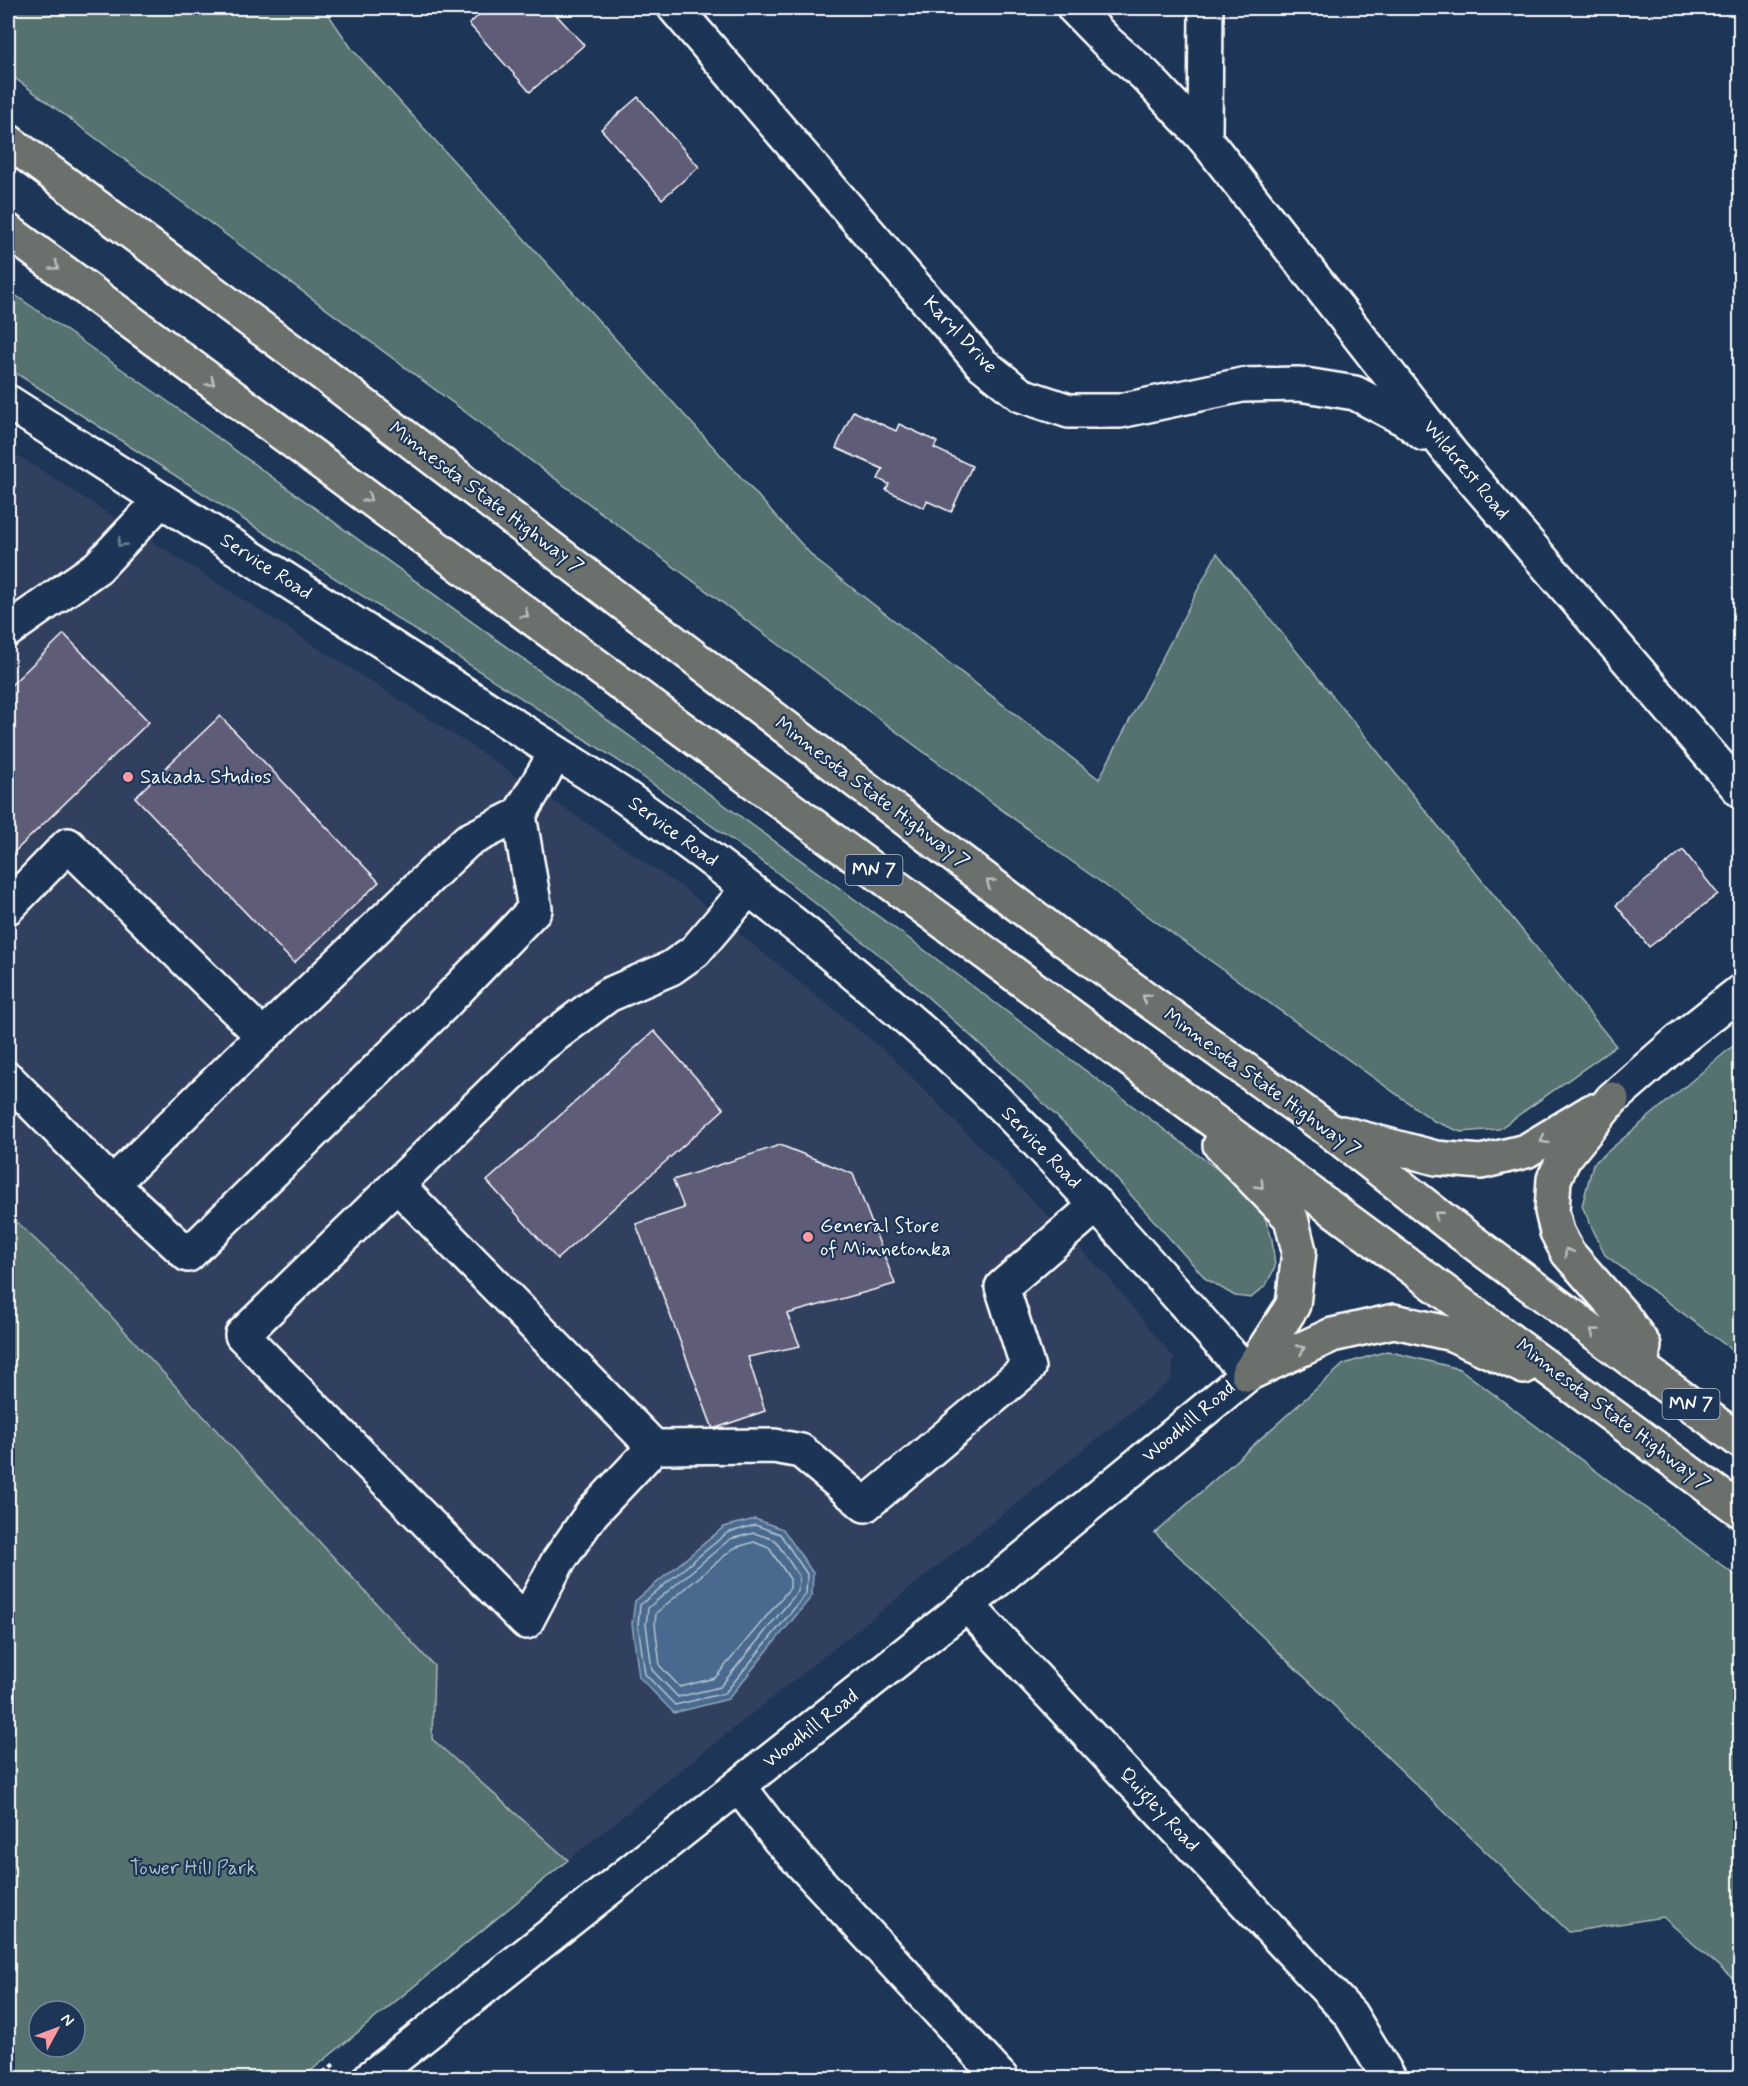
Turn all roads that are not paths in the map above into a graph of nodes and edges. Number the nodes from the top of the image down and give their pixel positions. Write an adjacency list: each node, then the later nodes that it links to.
1 (675, 8): 8 (street, Karyl Drive)
2 (1074, 8): 4 (street, Wildcrest Road)
3 (1206, 8): 4 (street)
4 (1205, 139): 8 (street, Wildcrest Road)
5 (8, 141): 21 (main road, Minnesota State Highway 7 / MN 7, one-way to 5)
6 (8, 231): 18 (main road, Minnesota State Highway 7 / MN 7, one-way to 18)
7 (8, 402): 9 (street, Service Road)
8 (1452, 455): 12 (street, Wildcrest Road)
9 (161, 500): 10 (street, one-way to 10); 11 (street, Service Road)
10 (8, 630)
11 (556, 753): 13 (street); 14 (street, Service Road)
12 (1740, 790)
13 (519, 815): 17 (street); 22 (street)
14 (748, 889): 23 (street); 24 (street, Service Road)
15 (8, 907): 17 (street)
16 (1740, 992): 20 (street)
17 (263, 1036): 22 (street)
18 (1145, 1069): 26 (main road, one-way to 26); 27 (main road, Minnesota State Highway 7 / MN 7)
19 (8, 1079): 22 (street)
20 (1612, 1099): 21 (main road, one-way to 21); 25 (main road, one-way to 20)
21 (1329, 1130): 25 (main road, Minnesota State Highway 7 / MN 7, one-way to 21)
22 (112, 1184)
23 (397, 1185): 29 (street); 29 (street)
24 (1097, 1205): 26 (street, Service Road); 29 (street)
25 (1641, 1367): 28 (main road, Minnesota State Highway 7 / MN 7)
26 (1248, 1374): 27 (main road, one-way to 27); 31 (street, Woodhill Road)
27 (1587, 1397): 30 (main road, Minnesota State Highway 7 / MN 7)
28 (1740, 1441)
29 (654, 1447)
30 (1740, 1510)
31 (967, 1605): 32 (street, Woodhill Road); 35 (street, Quigley Road)
32 (740, 1786): 33 (street, Woodhill Road); 34 (street)
33 (370, 2079)
34 (1001, 2079)
35 (1389, 2079)

